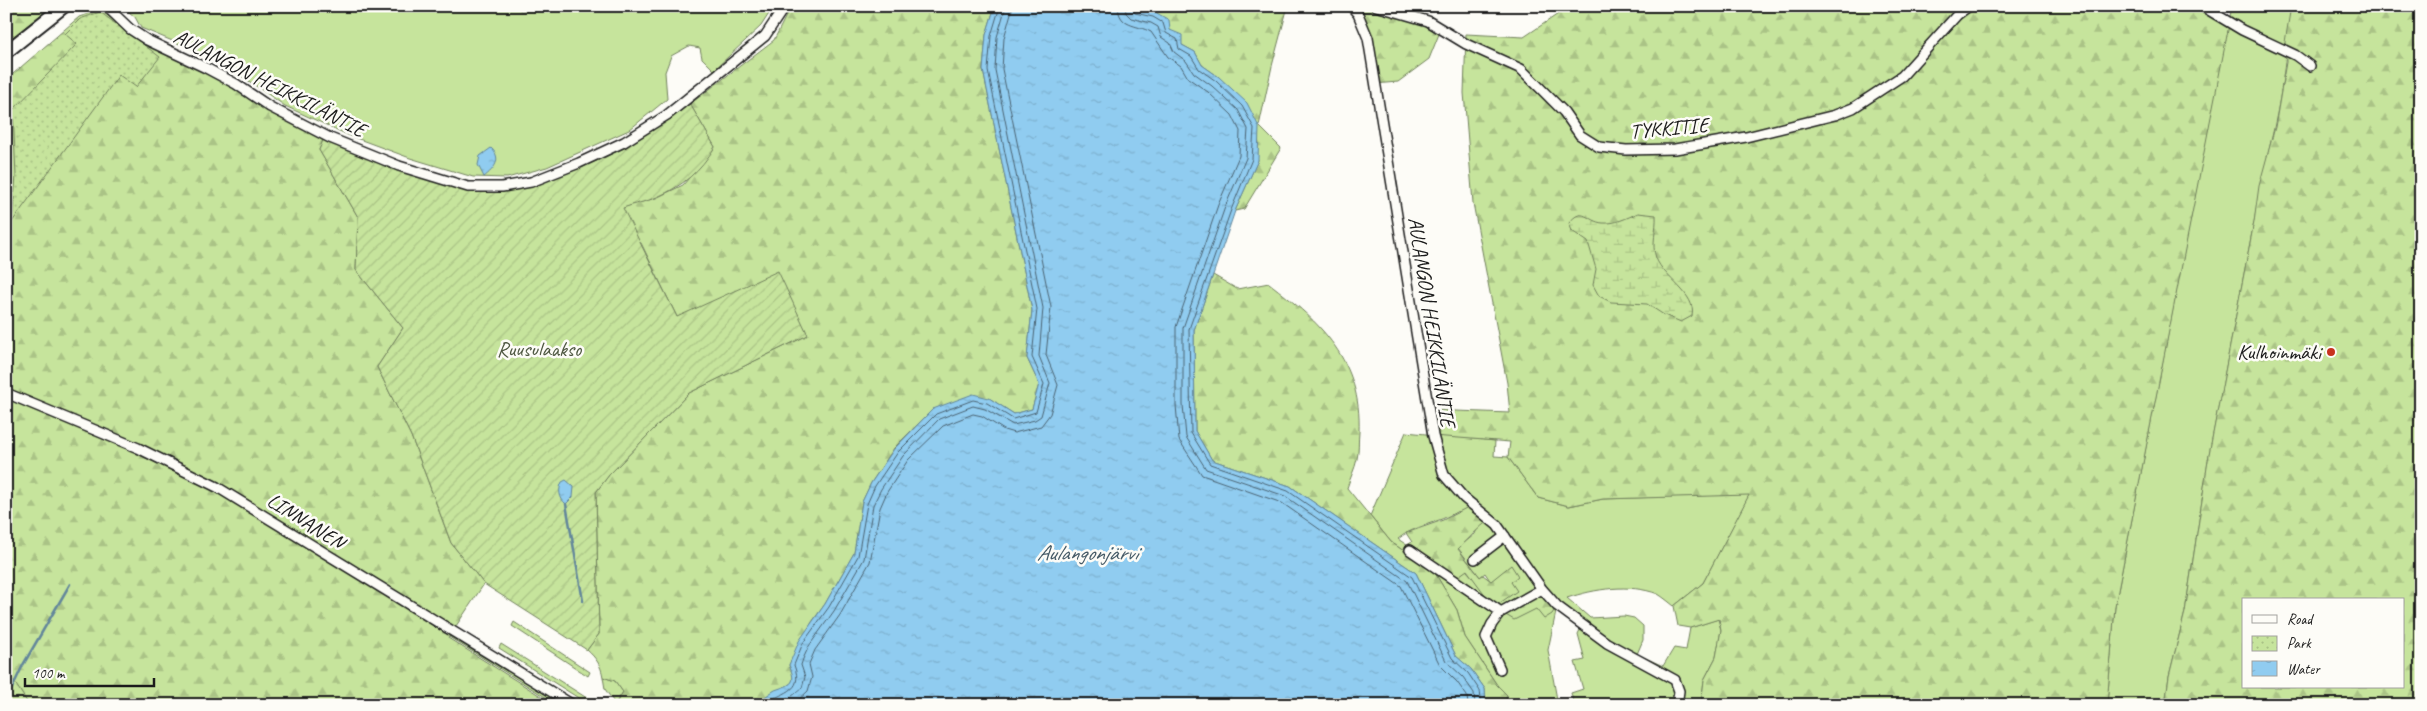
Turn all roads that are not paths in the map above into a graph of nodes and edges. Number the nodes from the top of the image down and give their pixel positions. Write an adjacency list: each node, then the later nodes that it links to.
1 (64, 6): 8 (street)
2 (106, 6): 3 (street, AULANGON HEIKKILÄNTIE)
3 (785, 6)
4 (1351, 6): 11 (street, AULANGON HEIKKILÄNTIE)
5 (1376, 6): 6 (street, TYKKITIE)
6 (1969, 6)
7 (2202, 6): 9 (street)
8 (6, 52)
9 (2310, 66)
10 (6, 393): 17 (street, LINNANEN)
11 (1505, 536): 13 (street); 14 (street, AULANGON HEIKKILÄNTIE)
12 (1410, 550): 15 (street)
13 (1475, 559)
14 (1542, 589): 15 (street); 18 (street, AULANGON HEIKKILÄNTIE)
15 (1501, 612): 16 (street)
16 (1500, 669)
17 (573, 705)
18 (1677, 705)

